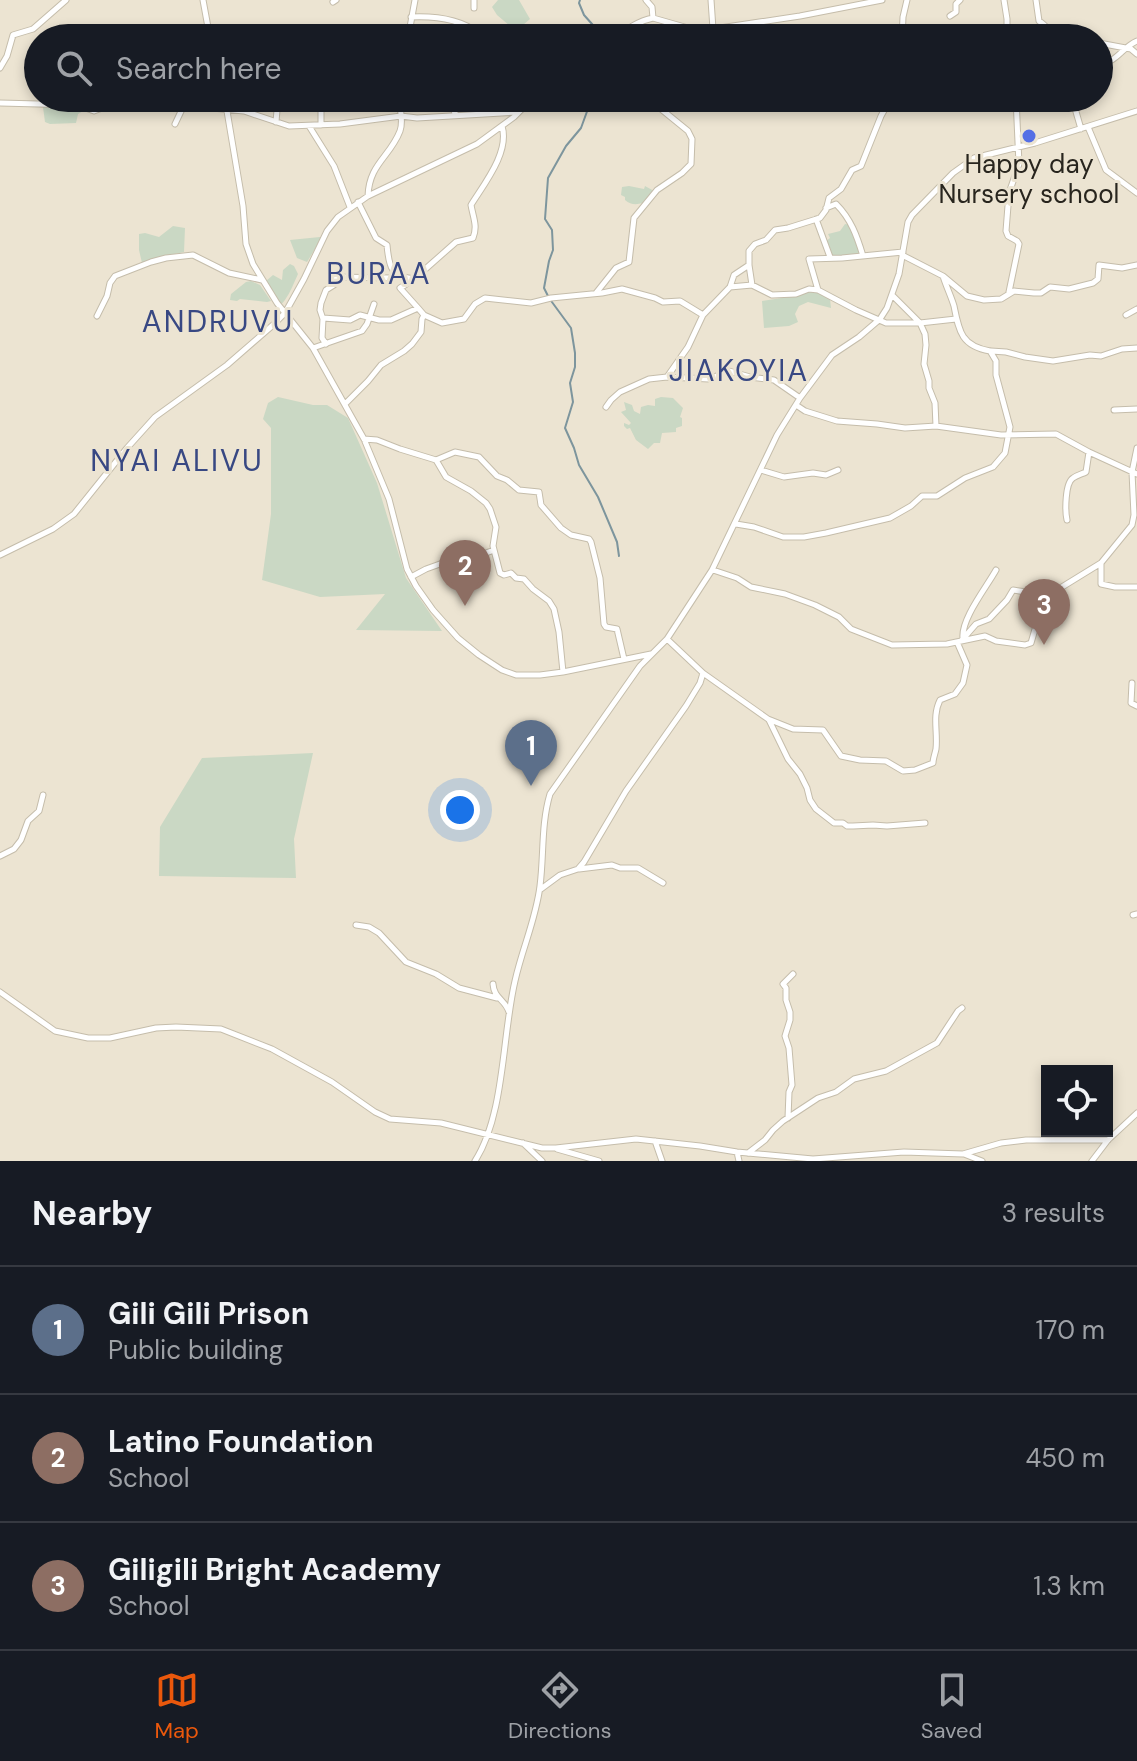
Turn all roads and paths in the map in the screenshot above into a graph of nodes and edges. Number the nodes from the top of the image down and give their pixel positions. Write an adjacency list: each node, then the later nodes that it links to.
1 (66, 0): 16 (street)
2 (203, 0): 17 (street)
3 (415, 0): 14 (street)
4 (474, 0): 12 (street)
5 (646, 0): 15 (street)
6 (711, 0): 22 (street)
7 (882, 0): 23 (street)
8 (907, 0): 24 (street)
9 (960, 0): 13 (street)
10 (1004, 0): 25 (street)
11 (1036, 0): 26 (street)
12 (474, 8)
13 (950, 16)
14 (411, 17): 18 (street); 19 (street)
15 (653, 18): 20 (street); 21 (street)
16 (39, 24)
17 (207, 24)
18 (410, 24)
19 (464, 24)
20 (636, 24)
21 (674, 24)
22 (713, 24)
23 (744, 24)
24 (903, 24)
25 (1007, 24)
26 (1045, 24)
27 (24, 32): 33 (street)
28 (1137, 41): 30 (street)
29 (1113, 46): 30 (street)
30 (1125, 48): 31 (street); 32 (street)
31 (1137, 54)
32 (1113, 61)
33 (0, 68)
34 (0, 103): 35 (street)
35 (24, 104)
36 (1137, 111): 56 (street)
37 (181, 112): 52 (street)
38 (227, 112): 72 (street)
39 (249, 112): 51 (street)
40 (277, 112): 51 (street)
41 (321, 112): 54 (street)
42 (401, 112): 49 (street)
43 (455, 112): 50 (street)
44 (518, 112): 50 (street); 55 (street)
45 (665, 112): 77 (street)
46 (883, 112): 62 (street)
47 (1017, 112): 57 (street)
48 (1078, 112): 56 (street)
49 (401, 116): 50 (street); 54 (street); 59 (street)
50 (457, 116)
51 (276, 122): 53 (street)
52 (175, 124)
53 (309, 125): 54 (street); 61 (street)
54 (321, 125)
55 (502, 126): 59 (street); 71 (street)
56 (1084, 128): 57 (street); 58 (street)
57 (1019, 147): 64 (street); 76 (street)
58 (1137, 193)
59 (368, 196): 60 (street)
60 (358, 202): 61 (street); 69 (street)
61 (350, 207): 82 (street)
62 (826, 208): 63 (street); 65 (street)
63 (816, 219): 66 (street); 67 (street)
64 (903, 254): 65 (street); 70 (street); 78 (street)
65 (863, 256): 66 (street)
66 (831, 258): 75 (street)
67 (749, 265): 73 (street); 74 (street)
68 (1137, 265): 76 (street)
69 (395, 273): 71 (street); 87 (street)
70 (943, 276): 76 (street); 90 (street)
71 (414, 279): 80 (street)
72 (262, 280): 82 (street); 86 (street)
73 (752, 285): 74 (street); 75 (street)
74 (730, 287): 84 (street)
75 (818, 290): 89 (street)
76 (1008, 293)
77 (595, 294): 83 (street); 84 (street)
78 (892, 295): 89 (street); 91 (street)
79 (374, 304): 88 (street)
80 (418, 308): 83 (street); 88 (street)
81 (1137, 309): 85 (street)
82 (285, 313): 93 (street); 116 (street)
83 (424, 315): 98 (street)
84 (703, 315): 96 (street)
85 (1126, 315)
86 (97, 316)
87 (323, 318): 88 (street); 92 (street)
88 (368, 318): 92 (street)
89 (880, 319): 91 (street); 97 (street)
90 (956, 319): 91 (street); 95 (street)
91 (920, 323): 103 (street)
92 (326, 344): 93 (street)
93 (313, 348): 98 (street)
94 (1137, 348): 95 (street)
95 (990, 351): 104 (street)
96 (667, 377): 97 (street); 100 (street)
97 (800, 398): 99 (street)
98 (345, 404): 105 (street)
99 (796, 405): 103 (street); 110 (street)
100 (606, 407)
101 (1137, 409): 102 (street)
102 (1114, 410)
103 (936, 426): 104 (street)
104 (1010, 435): 107 (street); 114 (street)
105 (364, 439): 109 (street); 120 (street)
106 (1137, 448): 108 (street)
107 (1089, 452): 112 (street); 113 (street)
108 (1136, 458): 112 (street)
109 (436, 460): 115 (street); 126 (street)
110 (761, 470): 111 (street); 114 (street)
111 (838, 470)
112 (1134, 473): 117 (street)
113 (1067, 520)
114 (736, 524): 118 (street)
115 (494, 550): 120 (street); 127 (street)
116 (0, 555)
117 (1101, 563): 121 (street); 122 (street)
118 (712, 570): 123 (street); 124 (street)
119 (996, 570): 124 (street)
120 (411, 577): 127 (street)
121 (1137, 587)
122 (1055, 597): 124 (street); 124 (street)
123 (667, 639): 125 (street); 128 (street)
124 (960, 640): 131 (street)
125 (651, 654): 126 (street); 137 (street)
126 (624, 659): 127 (street)
127 (563, 672)
128 (703, 673): 131 (street); 135 (street)
129 (1132, 683): 130 (street)
130 (1137, 706)
131 (768, 719): 133 (street)
132 (43, 795): 134 (street)
133 (925, 823)
134 (0, 856)
135 (578, 869): 136 (street); 137 (street)
136 (663, 883)
137 (540, 889): 144 (street)
138 (356, 925): 142 (street)
139 (793, 974): 146 (street)
140 (493, 984): 142 (street)
141 (0, 992): 147 (street)
142 (497, 998): 144 (street)
143 (962, 1008): 146 (street)
144 (509, 1013): 147 (street)
145 (1137, 1113): 148 (street)
146 (788, 1118): 153 (street)
147 (489, 1134): 150 (street); 155 (street)
148 (1108, 1140): 154 (street); 161 (street)
149 (655, 1141): 151 (street); 152 (street); 158 (street)
150 (522, 1143): 151 (street); 156 (street)
151 (556, 1148): 157 (street)
152 (737, 1152): 153 (street); 159 (street)
153 (748, 1153): 154 (street)
154 (963, 1154): 160 (street)
155 (475, 1161)
156 (542, 1161)
157 (599, 1161)
158 (662, 1161)
159 (739, 1161)
160 (982, 1161)
161 (1092, 1161)

